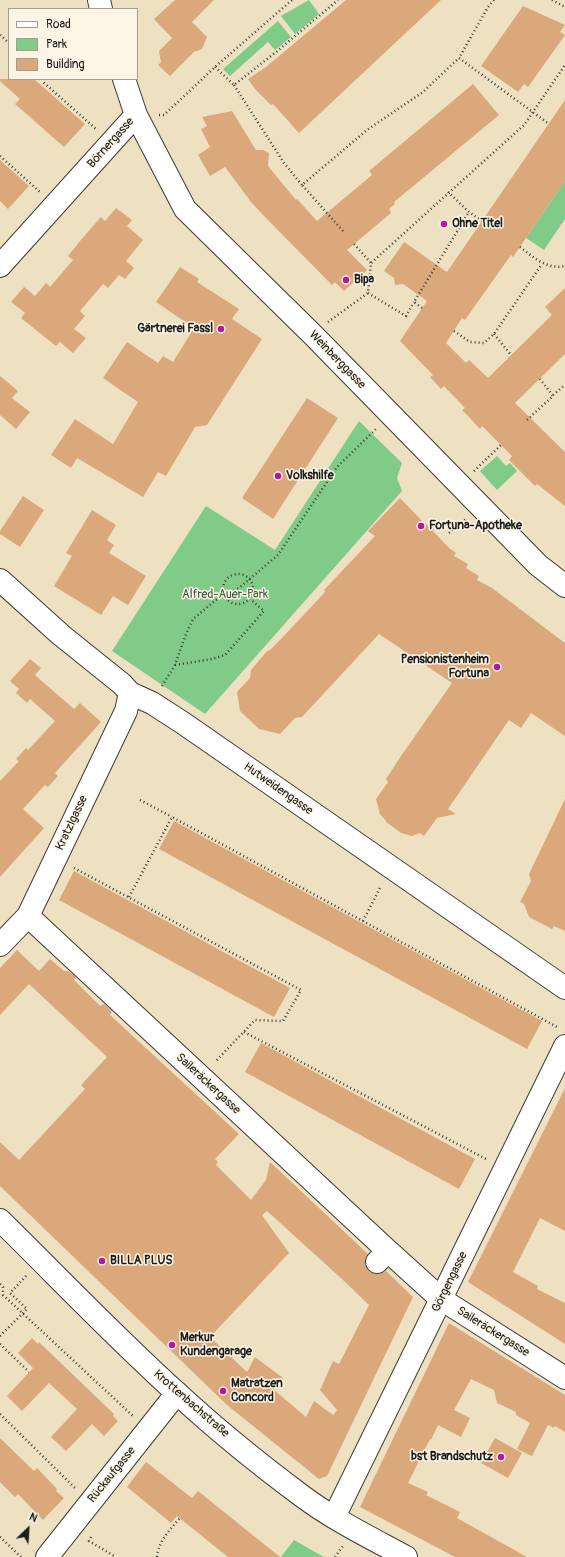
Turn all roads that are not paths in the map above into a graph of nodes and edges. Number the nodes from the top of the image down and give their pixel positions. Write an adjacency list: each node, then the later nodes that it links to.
1 (124, 80): 2 (street, Weinberggasse)
2 (136, 115): 3 (street, Börnergasse); 5 (street, Weinberggasse)
3 (0, 266)
4 (0, 580): 6 (street, Hutweidengasse)
5 (565, 586)
6 (130, 693): 7 (street, Kratzlgasse); 9 (street, Hutweidengasse)
7 (28, 916): 8 (street, Kratzlgasse); 12 (street, Saileräckergasse)
8 (0, 945)
9 (565, 988)
10 (562, 1037): 12 (street, Görgengasse)
11 (0, 1220): 14 (street, Krottenbachstraße)
12 (441, 1299): 13 (street, Saileräckergasse); 15 (street, Görgengasse)
13 (565, 1378)
14 (177, 1393): 15 (street, Krottenbachstraße); 16 (street, Rückaufgasse)
15 (334, 1517): 17 (street, Krottenbachstraße)
16 (47, 1557)
17 (406, 1557)

